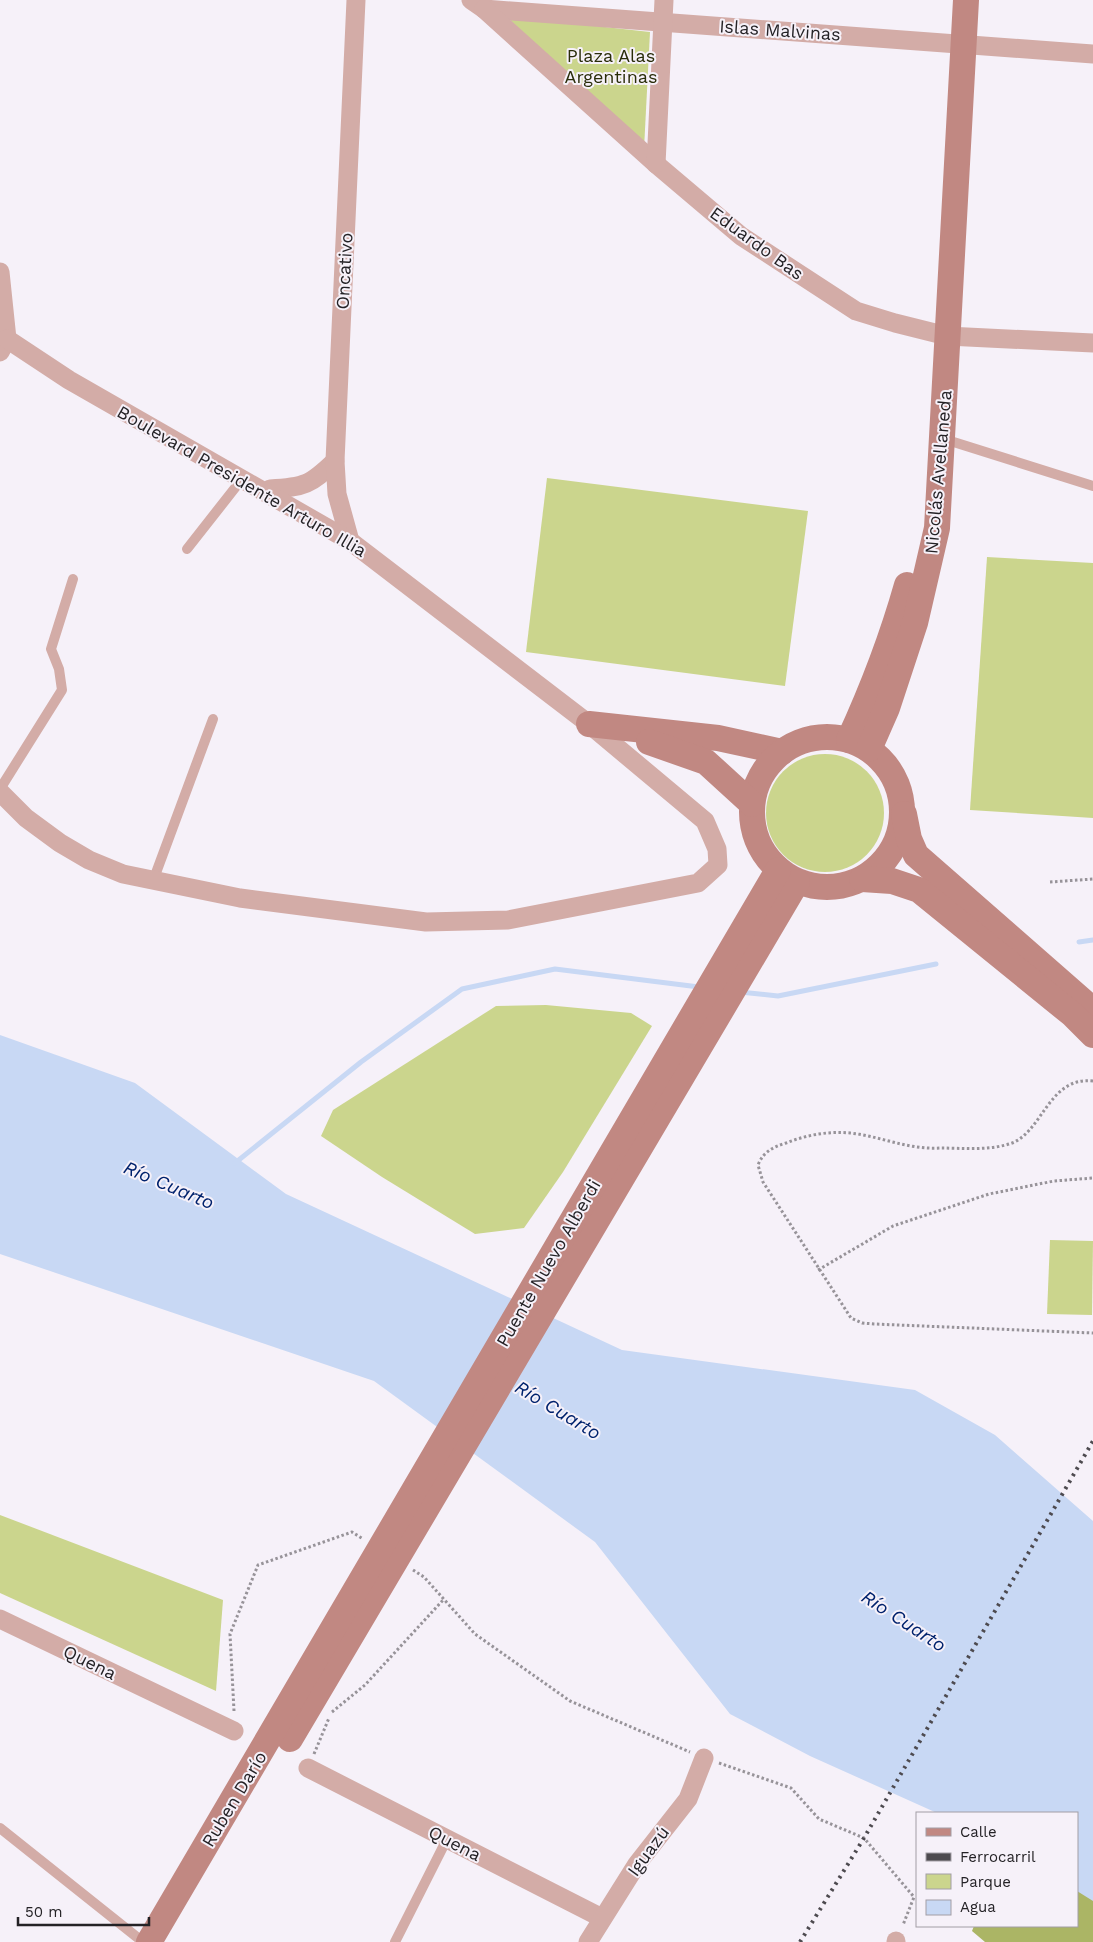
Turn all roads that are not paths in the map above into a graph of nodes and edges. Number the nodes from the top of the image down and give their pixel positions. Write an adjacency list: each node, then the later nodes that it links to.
1 (356, 0): 14 (street, Oncativo)
2 (664, 0): 5 (street)
3 (966, 0): 6 (main road, Nicolás Avellaneda)
4 (477, 5): 5 (street, Islas Malvinas); 8 (street, Eduardo Bas)
5 (663, 22): 6 (street, Islas Malvinas); 8 (street)
6 (962, 43): 7 (street, Islas Malvinas); 10 (main road, Nicolás Avellaneda)
7 (1093, 54)
8 (656, 164): 10 (street, Eduardo Bas)
9 (0, 272): 12 (street)
10 (947, 336): 11 (street, Eduardo Bas); 13 (main road, Nicolás Avellaneda); 23 (main road, Nicolás Avellaneda)
11 (1093, 343)
12 (4, 345): 15 (street, Boulevard Presidente Arturo Illia)
13 (943, 439): 16 (lane); 23 (main road, Nicolás Avellaneda)
14 (335, 460): 17 (street); 18 (street, Oncativo)
15 (242, 479): 18 (street, Boulevard Presidente Arturo Illia); 19 (lane)
16 (1093, 486)
17 (270, 489)
18 (350, 541): 22 (street, Boulevard Presidente Arturo Illia)
19 (187, 549)
20 (72, 579): 25 (lane)
21 (213, 719): 30 (lane)
22 (589, 724): 24 (main road); 26 (main road); 30 (street, Boulevard Presidente Arturo Illia)
23 (859, 745): 24 (main road); 27 (main road)
24 (782, 752): 26 (main road)
25 (0, 791): 30 (street)
26 (752, 804): 28 (main road)
27 (902, 806): 29 (main road); 31 (main road)
28 (788, 876): 29 (main road); 34 (main road, Puente Nuevo Alberdi)
29 (862, 879): 32 (main road)
30 (154, 880)
31 (1093, 1010)
32 (1093, 1035)
33 (0, 1618): 35 (street, Quena)
34 (327, 1661): 42 (main road, Ruben Darío); 43 (main road, Ruben Darío)
35 (234, 1731)
36 (704, 1758): 40 (street, Iguazú)
37 (308, 1768): 39 (street, Quena)
38 (0, 1828): 41 (lane)
39 (447, 1839): 40 (street, Quena); 44 (lane)
40 (602, 1918): 45 (street, Iguazú)
41 (143, 1942)
42 (149, 1942)
43 (165, 1942)
44 (395, 1942)
45 (588, 1942)

